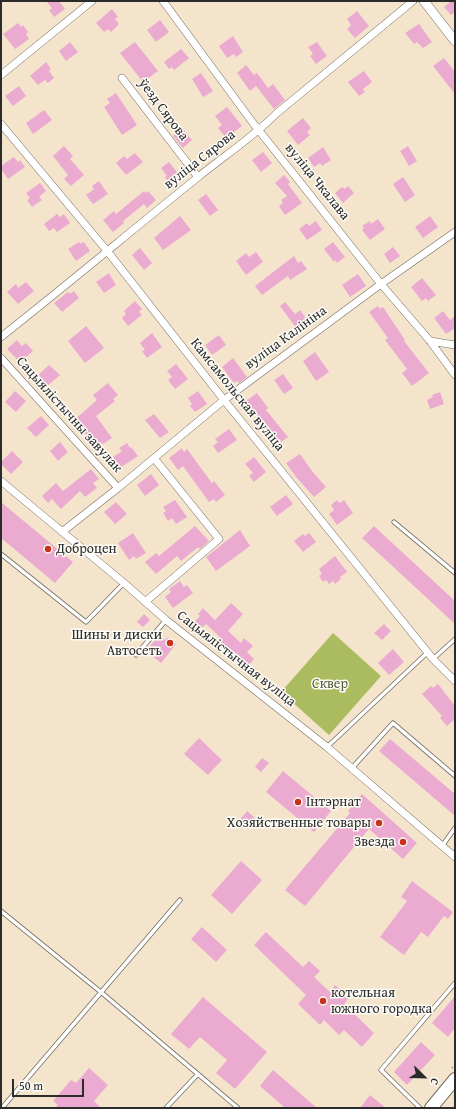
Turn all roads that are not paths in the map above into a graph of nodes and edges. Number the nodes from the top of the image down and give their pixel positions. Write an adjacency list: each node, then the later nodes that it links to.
1 (92, 1): 6 (street)
2 (163, 1): 9 (street, вуліца Чкалава)
3 (413, 1): 9 (street, вуліца Сярова)
4 (424, 1): 5 (street)
5 (455, 41)
6 (1, 75)
7 (122, 78): 10 (street, ўезд Сярова)
8 (1, 124): 12 (street, Камсамольская вуліца)
9 (259, 131): 10 (street, вуліца Сярова); 13 (street, вуліца Чкалава)
10 (198, 177): 12 (street, вуліца Сярова)
11 (455, 232): 13 (street, вуліца Калініна)
12 (108, 252): 14 (street, вуліца Сярова); 19 (street, Камсамольская вуліца)
13 (382, 284): 15 (street, вуліца Чкалава); 19 (street, вуліца Калініна)
14 (1, 337)
15 (430, 341): 16 (street); 18 (street, вуліца Чкалава)
16 (455, 345)
17 (1, 358): 22 (street, Сацыялістычны завулак)
18 (455, 375)
19 (224, 400): 20 (street, вуліца Калініна); 31 (street, Камсамольская вуліца)
20 (154, 458): 22 (street, вуліца Калініна); 28 (street)
21 (1, 481): 24 (street, Сацыялістычная вуліца)
22 (118, 488): 24 (street, вуліца Калініна)
23 (394, 522): 26 (lane)
24 (62, 532): 27 (street, Сацыялістычная вуліца)
25 (1, 554): 27 (lane)
26 (455, 573)
27 (124, 583): 28 (street, Сацыялістычная вуліца)
28 (146, 602): 29 (street, Сацыялістычная вуліца)
29 (166, 620): 32 (lane); 35 (street, Сацыялістычная вуліца)
30 (455, 640): 33 (lane)
31 (428, 652): 33 (street, Камсамольская вуліца); 35 (lane)
32 (136, 656)
33 (433, 659): 34 (street, Камсамольская вуліца)
34 (455, 681)
35 (327, 747): 36 (street, Сацыялістычная вуліца)
36 (352, 768): 37 (lane); 39 (street, Сацыялістычная вуліца)
37 (455, 776)
38 (455, 828): 39 (lane)
39 (442, 846): 40 (street, Сацыялістычная вуліца)
40 (455, 856)
41 (180, 900): 44 (lane)
42 (1, 911): 44 (lane)
43 (455, 983): 50 (lane)
44 (102, 993): 45 (lane); 47 (lane)
45 (198, 1074): 48 (lane); 49 (lane)
46 (455, 1080): 51 (main road)
47 (2, 1108)
48 (166, 1108)
49 (238, 1108)
50 (420, 1108)
51 (431, 1108)

